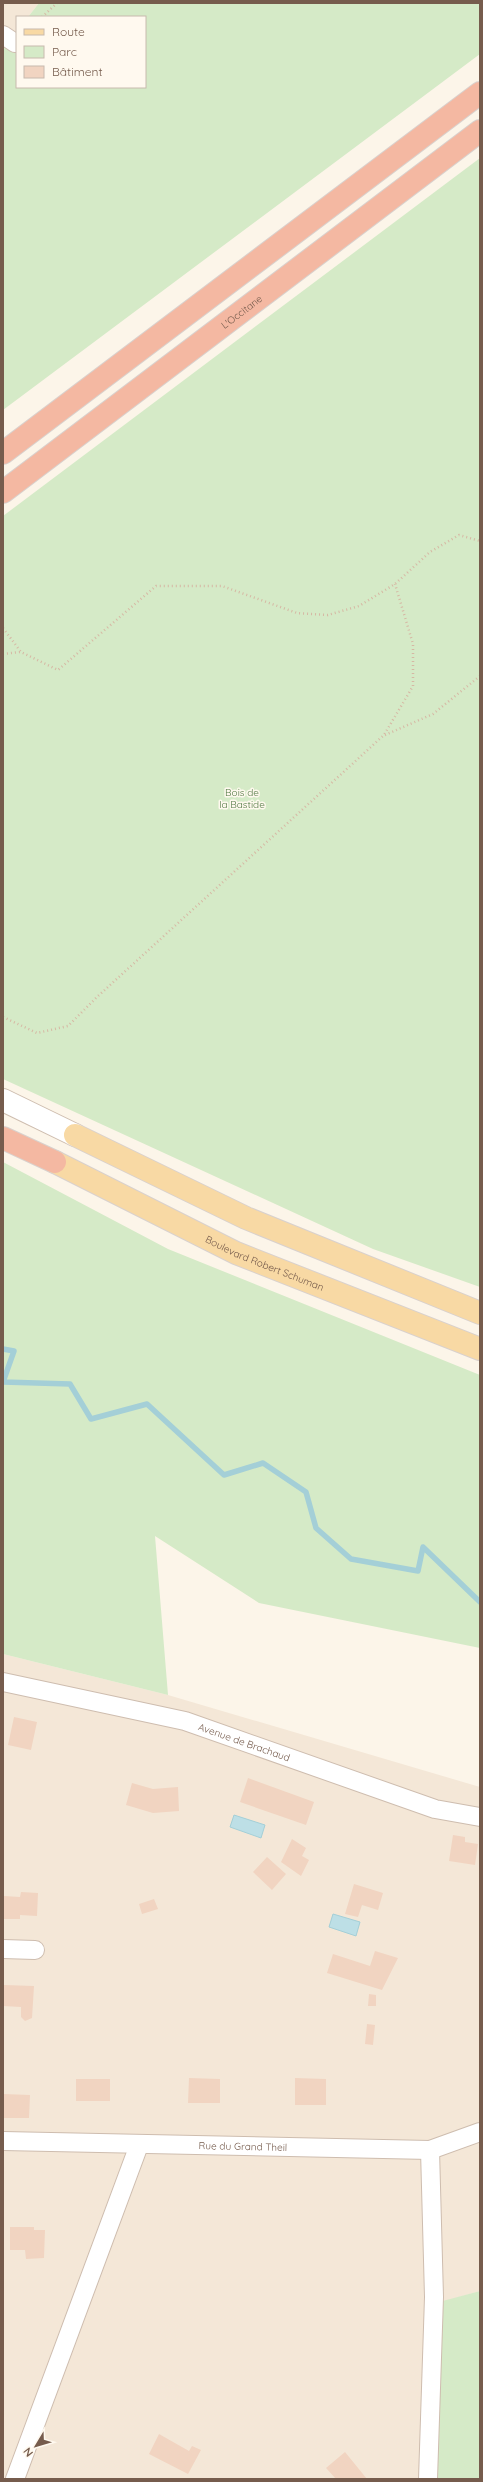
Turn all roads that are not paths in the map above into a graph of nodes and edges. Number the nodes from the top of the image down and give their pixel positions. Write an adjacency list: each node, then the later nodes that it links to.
1 (480, 93): 3 (highway)
2 (480, 131): 4 (highway, L'Occitane)
3 (3, 453)
4 (3, 492)
5 (3, 1100): 7 (street)
6 (3, 1134): 9 (street)
7 (75, 1135): 10 (main road)
8 (3, 1138): 9 (highway)
9 (56, 1162): 11 (main road, Boulevard Robert Schuman)
10 (480, 1313)
11 (480, 1349)
12 (3, 1682): 13 (street, Avenue de Brachaud)
13 (480, 1818)
14 (3, 1949): 15 (street)
15 (35, 1950)
16 (480, 2132): 19 (street, Rue du Grand Theil)
17 (3, 2141): 18 (street, Rue du Grand Theil)
18 (140, 2145): 19 (street, Rue du Grand Theil); 20 (street)
19 (430, 2150): 21 (street)
20 (15, 2479)
21 (428, 2479)

